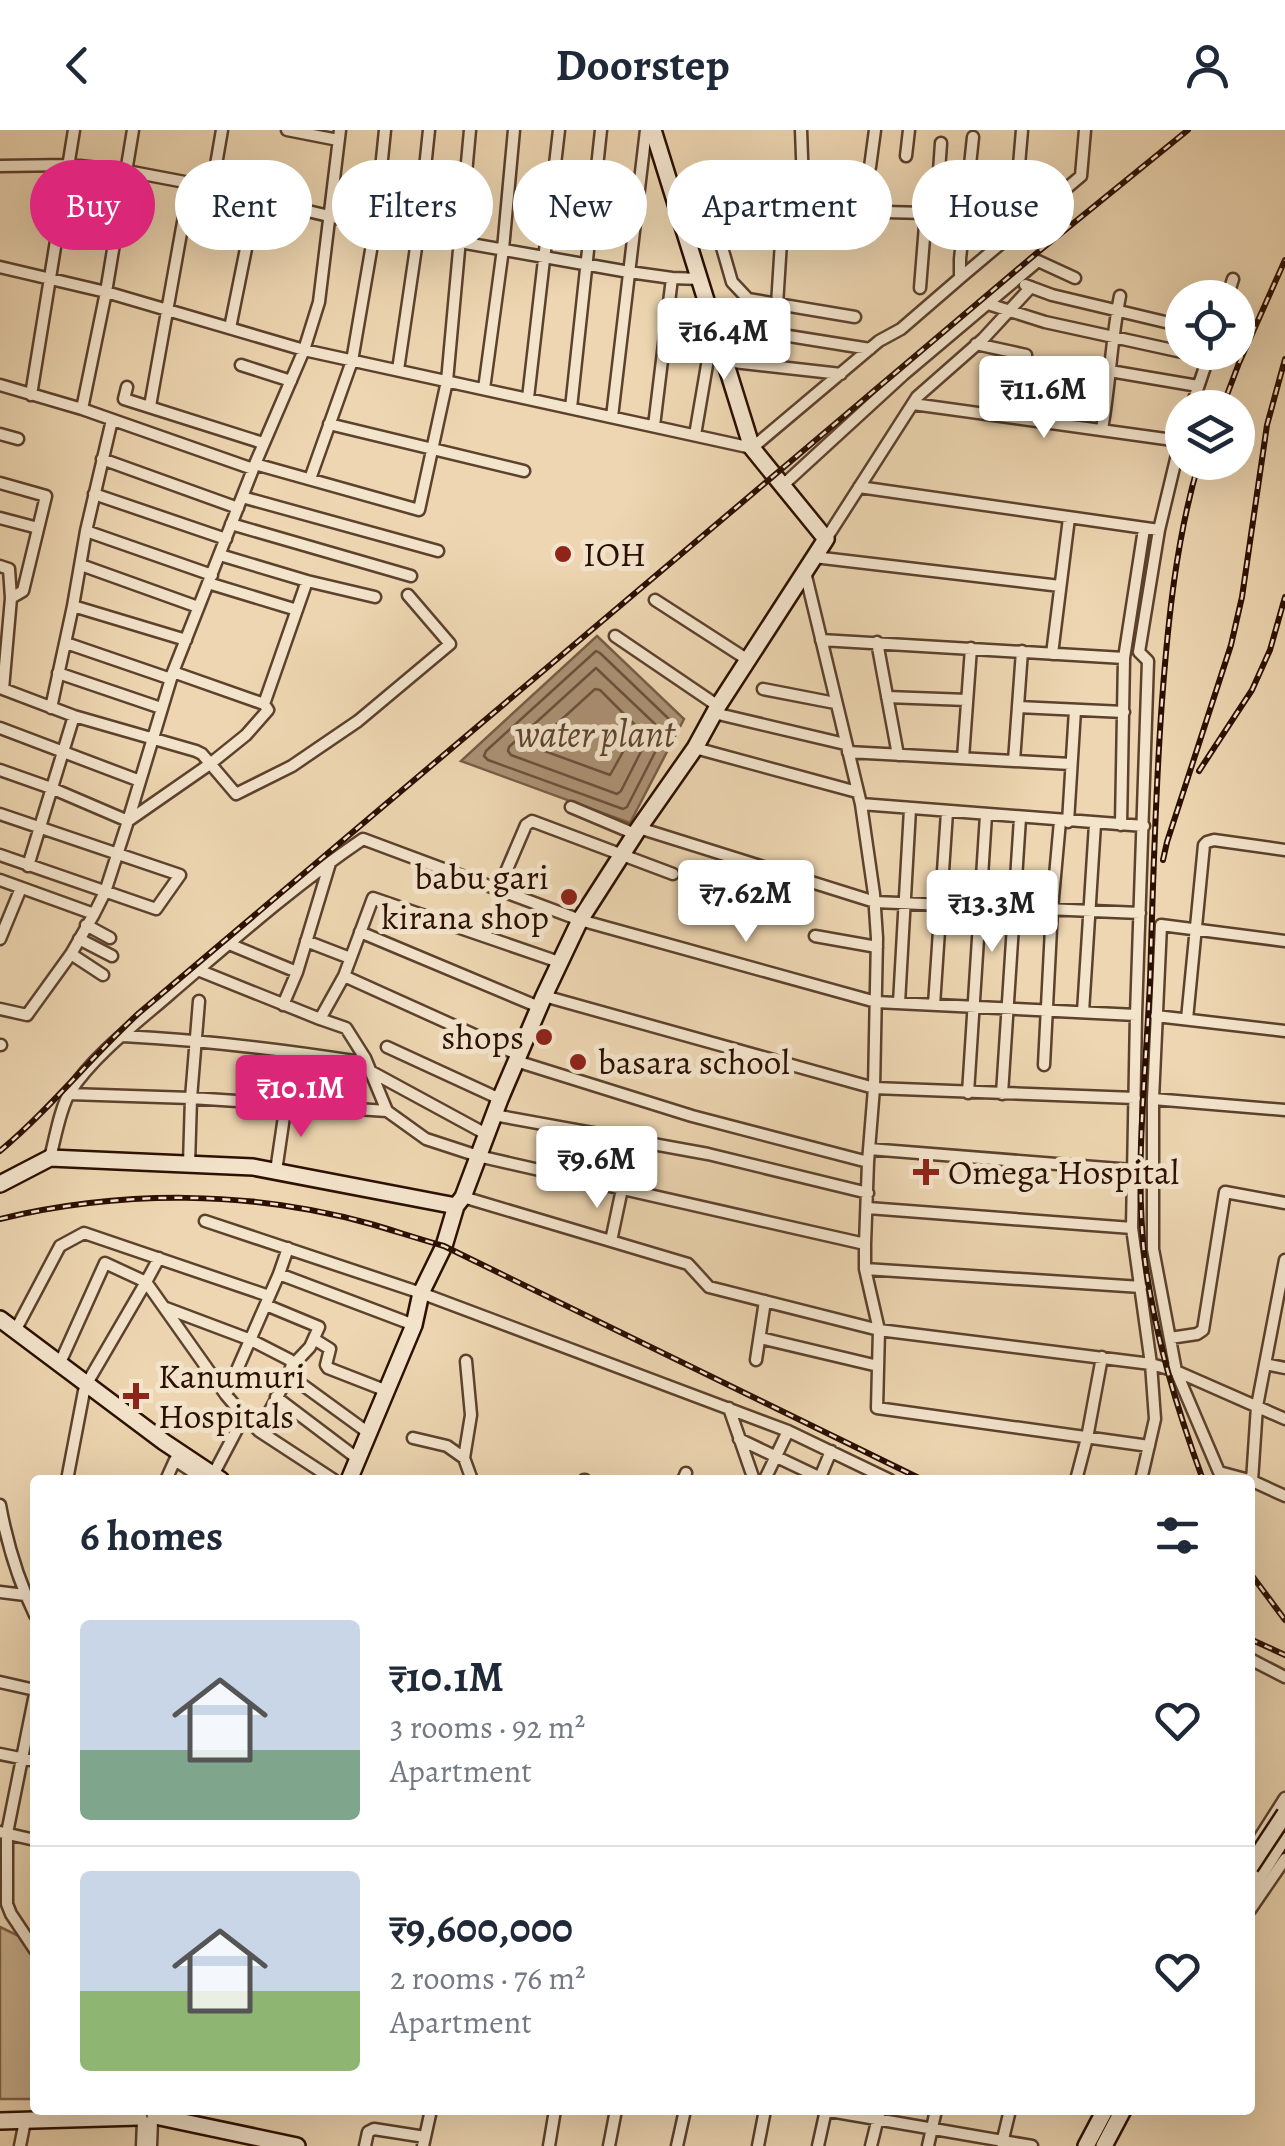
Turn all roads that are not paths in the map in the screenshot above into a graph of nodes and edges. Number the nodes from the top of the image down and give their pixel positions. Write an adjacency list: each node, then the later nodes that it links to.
1 (74, 130): 22 (street)
2 (134, 130): 23 (street)
3 (222, 130): 24 (street)
4 (287, 130): 17 (street)
5 (385, 130): 25 (street)
6 (428, 130): 26 (street)
7 (470, 130): 27 (street)
8 (514, 130): 40 (street)
9 (559, 130): 53 (street)
10 (601, 130): 54 (street)
11 (649, 130): 35 (main road); 56 (street)
12 (801, 130): 28 (street)
13 (874, 130): 29 (street)
14 (909, 130): 21 (street)
15 (1022, 130): 32 (street)
16 (1086, 130): 59 (street)
17 (300, 131): 18 (street)
18 (339, 135): 37 (street)
19 (973, 137): 31 (street)
20 (942, 143): 30 (street)
21 (906, 156)
22 (71, 160)
23 (129, 160)
24 (217, 160)
25 (382, 160)
26 (425, 160)
27 (468, 160)
28 (802, 160)
29 (871, 160)
30 (939, 160)
31 (971, 160)
32 (1019, 160)
33 (0, 166): 34 (street)
34 (30, 166)
35 (667, 179)
36 (312, 214): 37 (street)
37 (329, 218): 38 (street); 80 (street)
38 (332, 219)
39 (493, 247): 40 (street)
40 (503, 249): 53 (street); 94 (street)
41 (55, 250): 57 (street)
42 (113, 250): 65 (street)
43 (177, 250): 69 (street)
44 (246, 250): 75 (street)
45 (371, 250): 82 (street)
46 (416, 250): 85 (street)
47 (460, 250): 90 (street)
48 (690, 250): 61 (main road)
49 (723, 250): 68 (street)
50 (780, 250): 68 (street)
51 (926, 250): 64 (street)
52 (961, 250): 59 (street)
53 (546, 257): 54 (street); 97 (street)
54 (588, 265): 56 (street); 100 (street)
55 (0, 268): 57 (street)
56 (629, 272): 58 (street); 102 (street)
57 (50, 278): 65 (street); 96 (street)
58 (672, 278): 61 (street); 105 (street)
59 (960, 278): 79 (street)
60 (1076, 278): 62 (street)
61 (700, 279): 74 (main road)
62 (1015, 281): 63 (street); 67 (street)
63 (1031, 287): 70 (street); 71 (street)
64 (920, 288)
65 (106, 292): 69 (street); 101 (street)
66 (1120, 296): 71 (street)
67 (988, 304): 70 (street); 120 (street)
68 (777, 306): 72 (street)
69 (166, 308): 75 (street); 99 (street)
70 (1009, 310): 76 (street); 77 (street)
71 (1117, 310): 73 (street); 76 (street)
72 (855, 317)
73 (1165, 322)
74 (714, 324): 79 (street); 83 (main road); 108 (street)
75 (230, 328): 80 (street)
76 (1112, 336): 78 (street); 87 (street)
77 (976, 344): 81 (street); 98 (street)
78 (1165, 348)
79 (870, 349): 88 (street)
80 (304, 350): 82 (street); 89 (street)
81 (1026, 356)
82 (352, 361): 85 (street); 104 (street)
83 (725, 361): 88 (street); 112 (main road)
84 (241, 366): 89 (street)
85 (398, 370): 90 (street)
86 (1203, 370): 92 (street)
87 (1110, 371): 92 (street); 106 (street)
88 (840, 374): 112 (street)
89 (292, 381): 111 (street)
90 (447, 381): 94 (street); 113 (street)
91 (0, 385): 96 (street)
92 (1198, 386): 95 (street)
93 (127, 387): 99 (street)
94 (484, 388): 97 (street)
95 (1197, 390)
96 (31, 395): 101 (street)
97 (528, 398): 100 (street)
98 (912, 404): 106 (street); 121 (street)
99 (150, 406): 111 (street)
100 (571, 408): 102 (street)
101 (82, 409): 103 (street)
102 (612, 417): 105 (street)
103 (112, 420): 114 (street); 115 (street)
104 (329, 424): 113 (street); 117 (street)
105 (654, 426): 108 (street)
106 (1102, 429): 109 (street)
107 (0, 434): 110 (street)
108 (696, 435): 112 (street)
109 (1165, 436)
110 (18, 440)
111 (264, 443): 115 (street)
112 (752, 448): 120 (main road)
113 (432, 450): 116 (street); 117 (street)
114 (102, 459): 122 (street); 123 (street)
115 (254, 466): 117 (street); 123 (street)
116 (524, 471)
117 (310, 479)
118 (1171, 480): 129 (street)
119 (0, 483): 127 (street)
120 (782, 486): 132 (main road)
121 (859, 487): 125 (street); 132 (street)
122 (94, 494): 130 (street); 131 (street)
123 (240, 503): 126 (street); 133 (street)
124 (0, 518): 127 (street)
125 (1069, 518): 128 (street); 141 (street)
126 (231, 524): 131 (street); 138 (street)
127 (38, 528): 144 (street)
128 (1144, 529): 129 (street); 158 (street)
129 (1159, 530): 200 (street)
130 (86, 531): 136 (street); 139 (street)
131 (226, 539): 134 (street)
132 (826, 539): 135 (main road)
133 (438, 551)
134 (220, 555): 139 (street); 140 (street)
135 (809, 564): 141 (street); 152 (street); 159 (main road)
136 (81, 565): 146 (street); 147 (street)
137 (0, 566): 144 (street)
138 (410, 576)
139 (210, 579): 147 (street); 148 (street)
140 (306, 581): 143 (street); 148 (street)
141 (1060, 586): 157 (street)
142 (408, 595): 183 (street)
143 (375, 597)
144 (12, 598): 149 (street)
145 (655, 600): 159 (street)
146 (73, 606): 151 (street); 154 (street)
147 (198, 607): 151 (street)
148 (298, 610): 167 (street)
149 (5, 620): 163 (street)
150 (615, 636): 171 (street)
151 (186, 640): 161 (street)
152 (821, 640): 153 (street); 166 (street)
153 (877, 642): 155 (street); 164 (street)
154 (66, 643): 160 (street); 161 (street)
155 (971, 648): 156 (street); 165 (street)
156 (1022, 651): 157 (street); 168 (street)
157 (1052, 654): 158 (street)
158 (1124, 658): 173 (street)
159 (748, 660): 171 (main road)
160 (58, 673): 169 (street); 170 (street)
161 (172, 675): 167 (street); 170 (street)
162 (763, 688): 166 (street)
163 (1, 689): 169 (street)
164 (887, 697): 165 (street); 180 (street)
165 (968, 700): 181 (street)
166 (835, 703): 178 (street)
167 (264, 704): 183 (street)
168 (1018, 707): 172 (street); 182 (street)
169 (51, 708): 174 (street)
170 (161, 708): 176 (street)
171 (716, 710): 177 (main road); 178 (street)
172 (1076, 710): 173 (street); 184 (street)
173 (1124, 712): 199 (street)
174 (74, 716): 176 (street); 179 (street)
175 (0, 728): 179 (street)
176 (153, 740): 183 (street); 186 (street)
177 (695, 748): 188 (street); 202 (main road)
178 (847, 748): 180 (street); 188 (street)
179 (62, 754): 186 (street); 187 (street)
180 (898, 755): 181 (street)
181 (963, 758): 182 (street)
182 (1014, 761): 184 (street)
183 (210, 764): 196 (street)
184 (1071, 764): 197 (street)
185 (0, 770): 187 (street)
186 (140, 782): 196 (street)
187 (51, 788): 196 (street); 201 (street)
188 (857, 792): 189 (street)
189 (860, 804): 191 (street); 214 (street)
190 (571, 807): 202 (street)
191 (910, 808): 192 (street); 215 (street)
192 (946, 812): 194 (street); 216 (street)
193 (0, 814): 201 (street)
194 (986, 815): 195 (street); 217 (street)
195 (1020, 818): 197 (street); 218 (street)
196 (128, 821): 205 (street)
197 (1064, 821): 198 (street); 219 (street)
198 (1095, 824): 199 (street); 220 (street)
199 (1121, 825): 200 (street)
200 (1144, 826): 221 (street)
201 (39, 828): 205 (street); 208 (street)
202 (637, 831): 206 (main road); 214 (street)
203 (1285, 850): 225 (street)
204 (0, 855): 208 (street)
205 (118, 855): 213 (street); 213 (street)
206 (622, 855): 209 (street); 212 (street); 223 (main road)
207 (331, 861): 212 (street); 231 (street); 233 (street)
208 (28, 866): 213 (street)
209 (673, 874)
210 (0, 880): 211 (street)
211 (20, 888): 222 (street); 229 (street)
212 (499, 888): 223 (street)
213 (105, 892): 222 (street)
214 (875, 902): 215 (street); 234 (street)
215 (905, 903): 216 (street); 246 (street)
216 (942, 904): 217 (street); 248 (street)
217 (979, 905): 218 (street); 249 (street)
218 (1014, 907): 219 (street); 251 (street)
219 (1052, 909): 220 (street); 252 (street)
220 (1088, 911): 221 (street); 253 (street)
221 (1140, 913): 254 (street)
222 (94, 914): 224 (street)
223 (580, 920): 238 (main road); 245 (street)
224 (86, 926): 228 (street); 230 (street)
225 (1196, 930): 232 (street); 255 (street); 257 (street)
226 (360, 932): 237 (street); 238 (street); 244 (street)
227 (815, 936): 234 (street)
228 (110, 938)
229 (0, 939)
230 (79, 940): 235 (street); 236 (street)
231 (306, 940): 237 (street); 240 (street)
232 (1285, 941)
233 (229, 944): 239 (street); 240 (street)
234 (877, 948): 245 (street)
235 (72, 954): 241 (street); 250 (street)
236 (112, 956)
237 (350, 958): 242 (street)
238 (559, 962): 244 (main road)
239 (198, 970): 247 (street); 259 (street)
240 (297, 972): 247 (street)
241 (103, 975)
242 (344, 976): 256 (street); 263 (street)
243 (199, 1001): 260 (street)
244 (541, 1001): 263 (main road); 266 (street)
245 (876, 1002): 246 (street); 266 (street)
246 (899, 1003): 248 (street)
247 (283, 1004): 256 (street)
248 (934, 1005): 249 (street)
249 (972, 1007): 251 (street); 267 (street)
250 (0, 1009)
251 (1009, 1009): 252 (street); 269 (street)
252 (1046, 1010): 253 (street); 264 (street)
253 (1084, 1012): 254 (street)
254 (1136, 1015): 271 (street)
255 (1156, 1016): 257 (street); 272 (street)
256 (320, 1019): 262 (street)
257 (1187, 1020): 258 (street)
258 (1285, 1031)
259 (123, 1036): 260 (street); 268 (street)
260 (195, 1040): 262 (street); 270 (street)
261 (388, 1048): 274 (street)
262 (365, 1058): 265 (street)
263 (518, 1058): 274 (main road); 281 (street)
264 (1044, 1065)
265 (370, 1071): 276 (street); 277 (street)
266 (874, 1088): 267 (street); 278 (street)
267 (968, 1093): 269 (street)
268 (69, 1094): 270 (street); 280 (street)
269 (1002, 1094): 271 (street)
270 (191, 1098): 273 (street); 282 (street)
271 (1134, 1098): 283 (street)
272 (1153, 1099): 275 (street); 311 (street)
273 (286, 1104): 276 (street); 284 (street)
274 (497, 1107): 277 (main road); 287 (street)
275 (1285, 1110)
276 (387, 1112): 279 (street)
277 (486, 1134): 279 (main road)
278 (869, 1148): 281 (street); 283 (street)
279 (478, 1156): 286 (street); 288 (main road)
280 (50, 1158): 282 (main road); 285 (main road)
281 (868, 1162): 287 (street)
282 (190, 1164): 284 (main road)
283 (1132, 1170): 292 (street)
284 (276, 1171): 288 (main road)
285 (0, 1184)
286 (622, 1189): 293 (street); 294 (street)
287 (868, 1193): 290 (street)
288 (460, 1202): 293 (street); 302 (main road)
289 (1285, 1203): 311 (street)
290 (868, 1208): 292 (street); 294 (street)
291 (205, 1220): 295 (street)
292 (1132, 1228): 301 (street)
293 (611, 1241): 304 (street)
294 (865, 1244): 298 (street)
295 (288, 1248): 299 (street); 302 (street)
296 (159, 1258): 300 (street); 303 (street); 308 (street)
297 (1285, 1260): 318 (street)
298 (866, 1269): 301 (street); 309 (street)
299 (279, 1274): 303 (street); 307 (street)
300 (146, 1282): 305 (street); 319 (street); 324 (street)
301 (1141, 1286): 317 (street)
302 (421, 1293): 307 (main road); 329 (street)
303 (267, 1300): 312 (street); 313 (street)
304 (765, 1302): 309 (street); 310 (street)
305 (165, 1308): 312 (street); 326 (street)
306 (0, 1319): 308 (main road)
307 (414, 1325): 325 (main road)
308 (7, 1330): 319 (main road); 324 (main road)
309 (878, 1330): 314 (street); 320 (street)
310 (760, 1338): 315 (street); 320 (street)
311 (1170, 1338): 323 (street)
312 (251, 1340): 322 (street); 326 (street)
313 (314, 1340): 322 (street); 325 (street)
314 (1102, 1358): 317 (street); 336 (street)
315 (756, 1360)
316 (466, 1362): 341 (street)
317 (1151, 1364): 323 (street); 338 (street)
318 (1266, 1364): 321 (street); 328 (street)
319 (59, 1365): 324 (main road)
320 (878, 1366): 336 (street)
321 (1285, 1368)
322 (290, 1371): 327 (street); 334 (street)
323 (1176, 1372): 328 (street); 359 (street)
324 (85, 1388): 343 (main road); 344 (street); 347 (main road)
325 (387, 1392): 334 (main road)
326 (226, 1395): 330 (street)
327 (276, 1397): 333 (street); 342 (street)
328 (1257, 1406): 331 (street); 360 (street)
329 (728, 1408): 332 (street); 337 (street)
330 (244, 1416): 333 (street); 348 (street)
331 (1285, 1419)
332 (788, 1430): 339 (street); 340 (street)
333 (259, 1431): 349 (street)
334 (370, 1434): 342 (main road)
335 (413, 1438): 341 (street)
336 (1088, 1438): 338 (street); 357 (street)
337 (740, 1439): 340 (street); 352 (street)
338 (1149, 1446): 358 (street)
339 (831, 1451): 355 (street); 356 (street)
340 (777, 1457): 353 (street); 354 (street)
341 (464, 1458): 351 (street)
342 (358, 1459): 350 (main road)
343 (175, 1460): 345 (street); 346 (street)
344 (68, 1475)
345 (168, 1475)
346 (207, 1475)
347 (209, 1475)
348 (214, 1475)
349 (326, 1475)
350 (352, 1475)
351 (470, 1475)
352 (751, 1475)
353 (770, 1475)
354 (813, 1475)
355 (822, 1475)
356 (880, 1475)
357 (1077, 1475)
358 (1142, 1475)
359 (1231, 1475)
360 (1250, 1475)
361 (1255, 1482): 362 (street)
362 (1285, 1496)
363 (0, 1505): 364 (street)
364 (3, 1536): 366 (street)
365 (0, 1592): 366 (street)
366 (25, 1595): 367 (street)
367 (30, 1605)
368 (1255, 1662): 369 (street)
369 (1285, 1677)
370 (0, 1682): 371 (street)
371 (30, 1691)
372 (0, 1754): 373 (street)
373 (29, 1760): 378 (street)
374 (1285, 1798): 376 (street)
375 (1285, 1814): 381 (main road, bridge)
376 (1269, 1824): 377 (street); 380 (street)
377 (1285, 1832): 383 (main road)
378 (4, 1833): 379 (street); 385 (street)
379 (30, 1839)
380 (1255, 1845)
381 (1255, 1859)
382 (1285, 1859): 384 (street)
383 (1255, 1882)
384 (1255, 1903)
385 (5, 1915): 386 (street)
386 (30, 1944)
387 (0, 2112): 388 (main road)
388 (30, 2114)
389 (430, 2115): 405 (street)
390 (553, 2115): 412 (street)
391 (615, 2115): 413 (street)
392 (684, 2115): 414 (street)
393 (764, 2115): 415 (street)
394 (824, 2115): 416 (street)
395 (878, 2115): 404 (street); 417 (street)
396 (935, 2115): 404 (street)
397 (1009, 2115): 406 (street)
398 (1102, 2115): 420 (main road)
399 (1120, 2115): 421 (main road)
400 (62, 2116): 401 (main road); 403 (main road)
401 (147, 2116): 408 (street); 409 (street); 410 (main road)
402 (0, 2121): 403 (main road)
403 (25, 2122): 407 (street)
404 (932, 2128): 406 (street); 418 (street)
405 (424, 2142): 411 (street)
406 (1001, 2143): 419 (street)
407 (20, 2146)
408 (142, 2146)
409 (151, 2146)
410 (298, 2146)
411 (365, 2146)
412 (549, 2146)
413 (609, 2146)
414 (677, 2146)
415 (758, 2146)
416 (818, 2146)
417 (871, 2146)
418 (928, 2146)
419 (1032, 2146)
420 (1086, 2146)
421 (1104, 2146)

